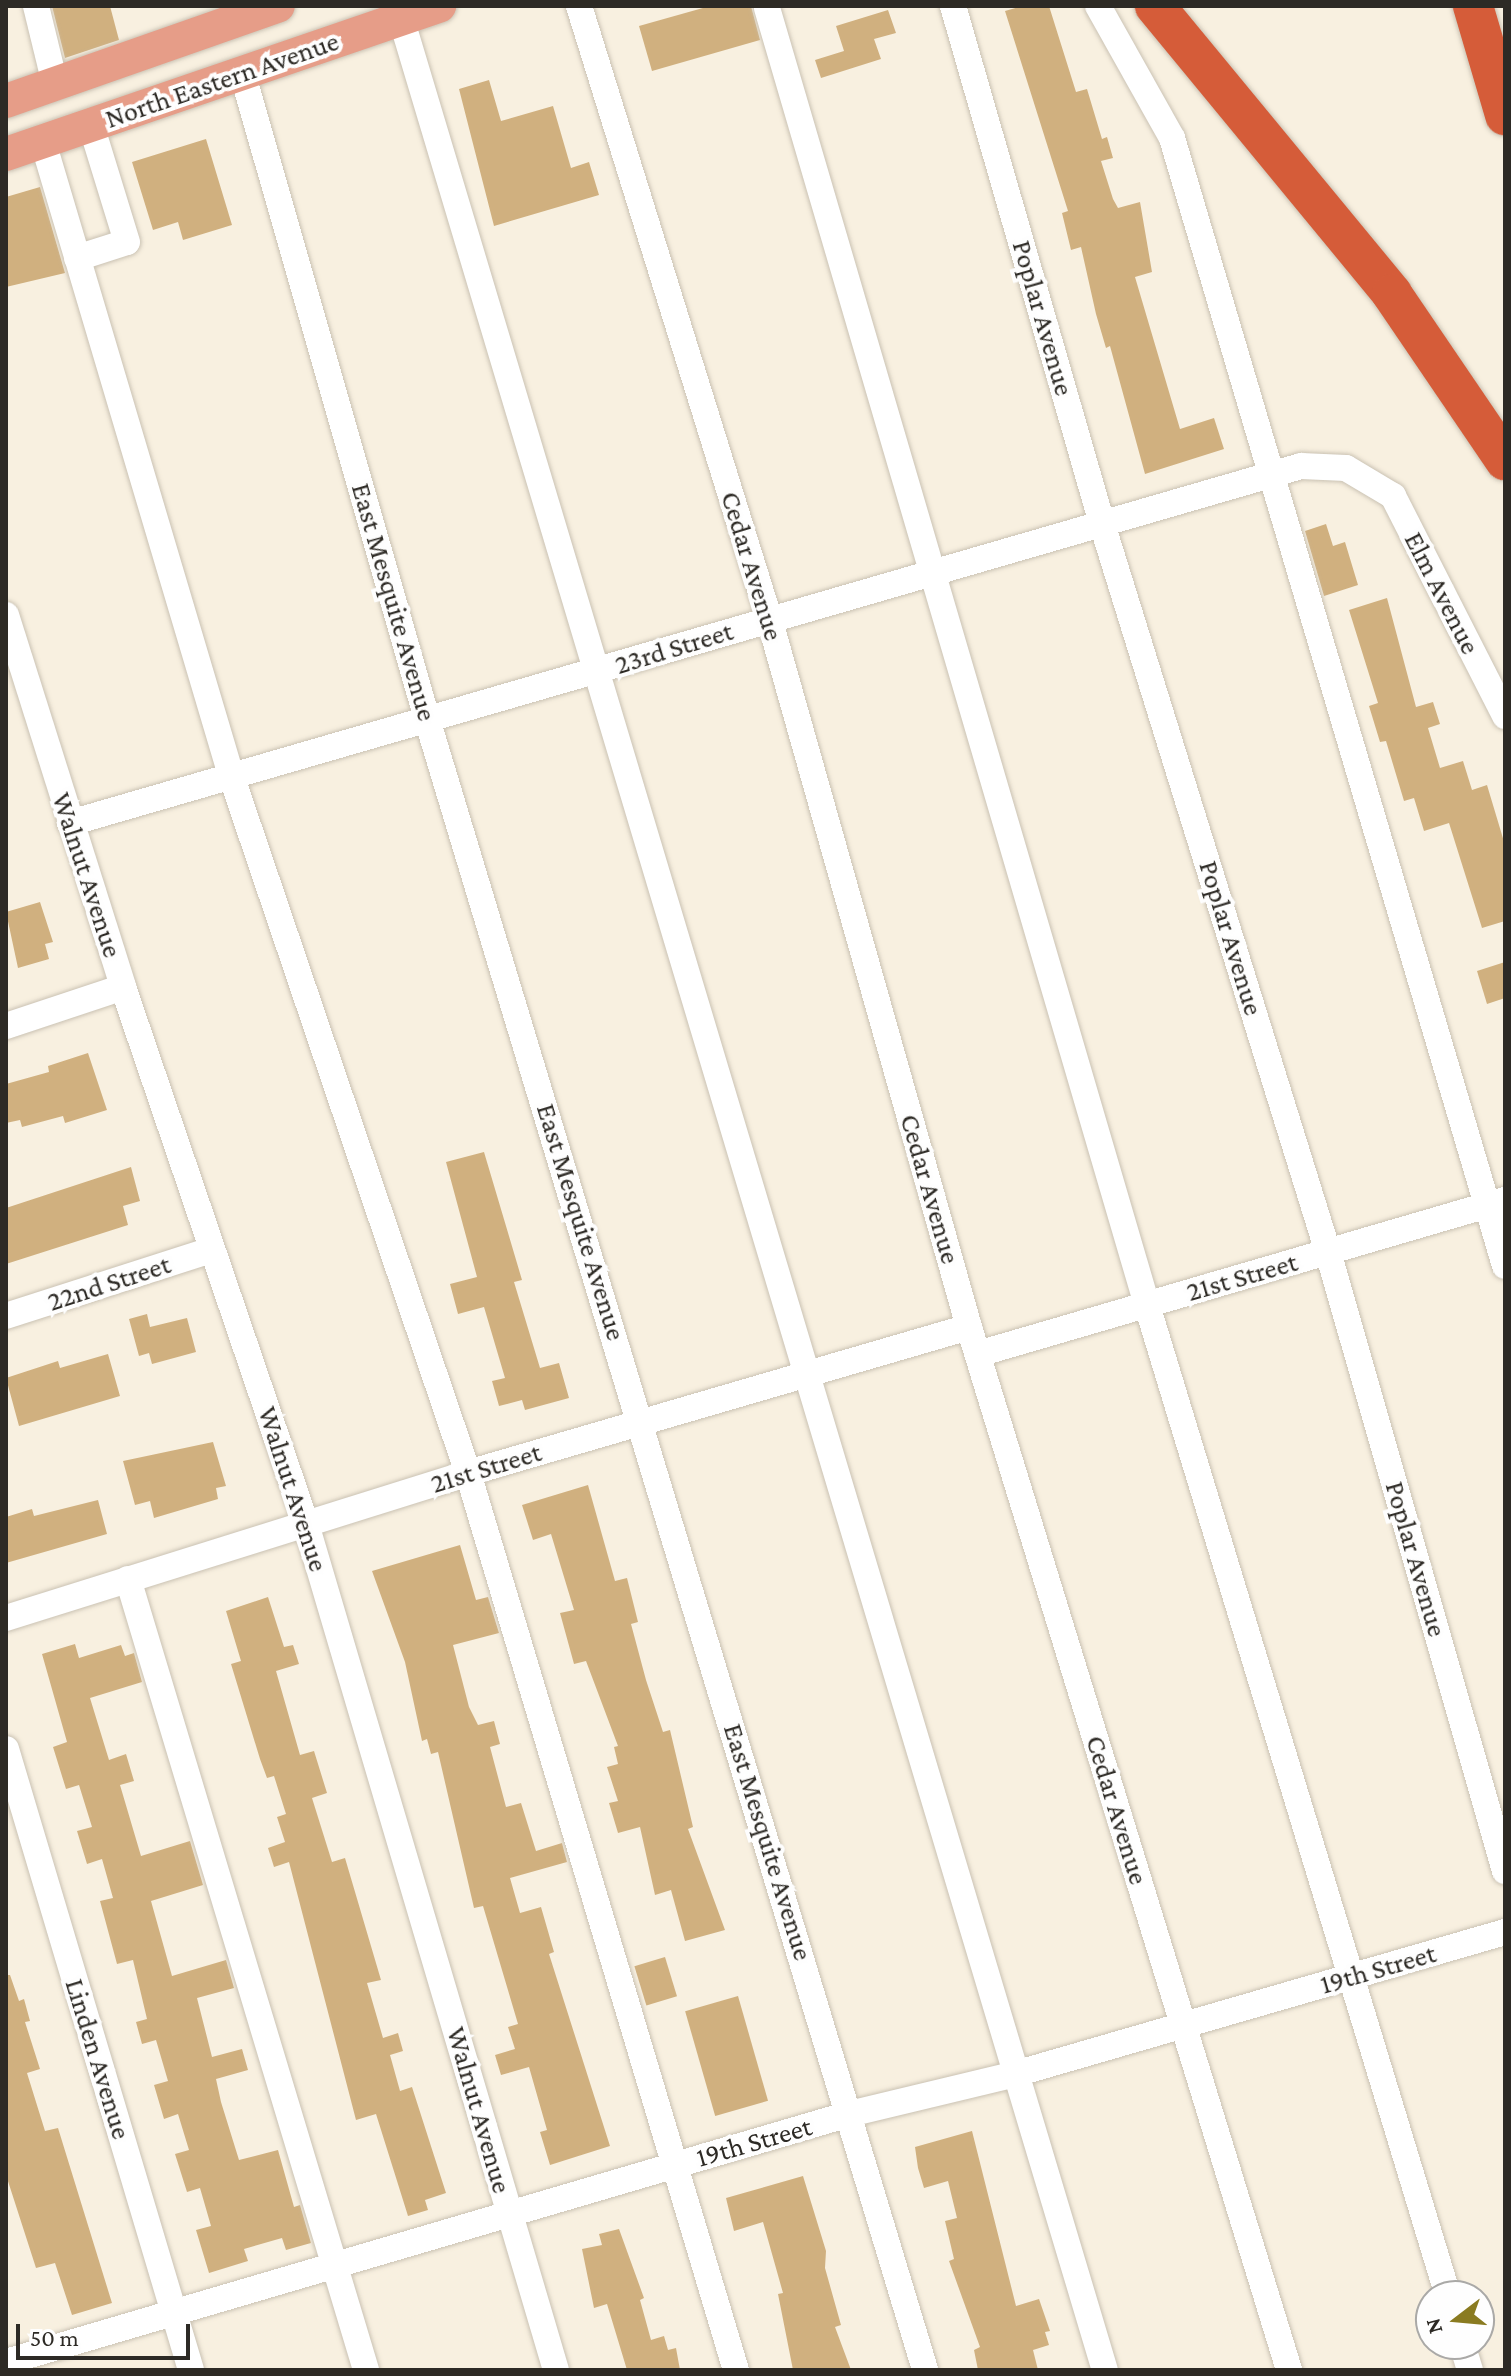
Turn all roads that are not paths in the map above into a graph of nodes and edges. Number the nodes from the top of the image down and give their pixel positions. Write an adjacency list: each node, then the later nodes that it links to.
1 (36, 6): 13 (street)
2 (278, 6): 10 (main road, North Eastern Avenue)
3 (439, 6): 11 (main road, North Eastern Avenue)
4 (579, 6): 26 (street, Cedar Avenue)
5 (953, 6): 23 (street, Poplar Avenue)
6 (1098, 6): 21 (street)
7 (1155, 6): 20 (highway)
8 (1473, 6): 15 (highway)
9 (767, 8): 24 (street)
10 (222, 15): 13 (main road, North Eastern Avenue)
11 (401, 18): 12 (main road, North Eastern Avenue); 27 (street)
12 (242, 72): 16 (main road, North Eastern Avenue); 29 (street, East Mesquite Avenue)
13 (55, 84): 14 (main road, North Eastern Avenue)
14 (6, 101)
15 (1505, 115)
16 (91, 125): 17 (main road, North Eastern Avenue); 19 (street)
17 (43, 142): 18 (main road, North Eastern Avenue); 19 (street)
18 (6, 154)
19 (77, 258): 30 (street)
20 (1505, 460)
21 (1270, 475): 22 (street, 23rd Street); 23 (street, 23rd Street); 34 (street)
22 (1370, 479): 28 (street, Elm Avenue)
23 (1103, 527): 24 (street, 23rd Street); 36 (street, Poplar Avenue)
24 (932, 572): 26 (street, 23rd Street); 38 (street)
25 (6, 615): 31 (street, Walnut Avenue)
26 (769, 618): 27 (street, 23rd Street); 40 (street, Cedar Avenue)
27 (597, 672): 29 (street, 23rd Street); 42 (street)
28 (1505, 716)
29 (427, 719): 30 (street, 23rd Street); 43 (street, East Mesquite Avenue)
30 (231, 775): 31 (street, 23rd Street); 44 (street)
31 (70, 823): 32 (street, Walnut Avenue)
32 (123, 987): 33 (street); 35 (street, Walnut Avenue)
33 (6, 1026)
34 (1496, 1203): 36 (street, 21st Street); 37 (street)
35 (212, 1250): 39 (street, 22nd Street); 45 (street, Walnut Avenue)
36 (1328, 1252): 38 (street, 21st Street); 49 (street, Poplar Avenue)
37 (1505, 1266)
38 (1147, 1305): 41 (street, 21st Street); 51 (street)
39 (6, 1316)
40 (969, 1327): 41 (street, Cedar Avenue); 42 (street, 21st Street)
41 (978, 1354): 52 (street, Cedar Avenue)
42 (804, 1375): 43 (street, 21st Street); 53 (street)
43 (642, 1421): 44 (street, 21st Street); 54 (street, East Mesquite Avenue)
44 (468, 1473): 45 (street, 21st Street); 55 (street)
45 (306, 1524): 46 (street, 21st Street); 56 (street, Walnut Avenue)
46 (128, 1579): 47 (street, 21st Street); 57 (street)
47 (6, 1618)
48 (6, 1749): 59 (street, Linden Avenue)
49 (1505, 1871)
50 (1505, 1932): 51 (street, 19th Street)
51 (1349, 1978): 52 (street, 19th Street); 58 (street)
52 (1182, 2024): 53 (street, 19th Street); 67 (street, Cedar Avenue)
53 (1015, 2074): 54 (street, 19th Street); 66 (street)
54 (849, 2114): 55 (street, 19th Street); 65 (street, East Mesquite Avenue)
55 (674, 2165): 56 (street, 19th Street); 64 (street)
56 (509, 2213): 57 (street, 19th Street); 63 (street, Walnut Avenue)
57 (334, 2265): 59 (street, 19th Street); 62 (street)
58 (1443, 2280)
59 (174, 2313): 60 (street, 19th Street); 61 (street, Linden Avenue)
60 (6, 2362)
61 (191, 2370)
62 (366, 2370)
63 (556, 2370)
64 (736, 2370)
65 (925, 2370)
66 (1105, 2370)
67 (1289, 2370)

